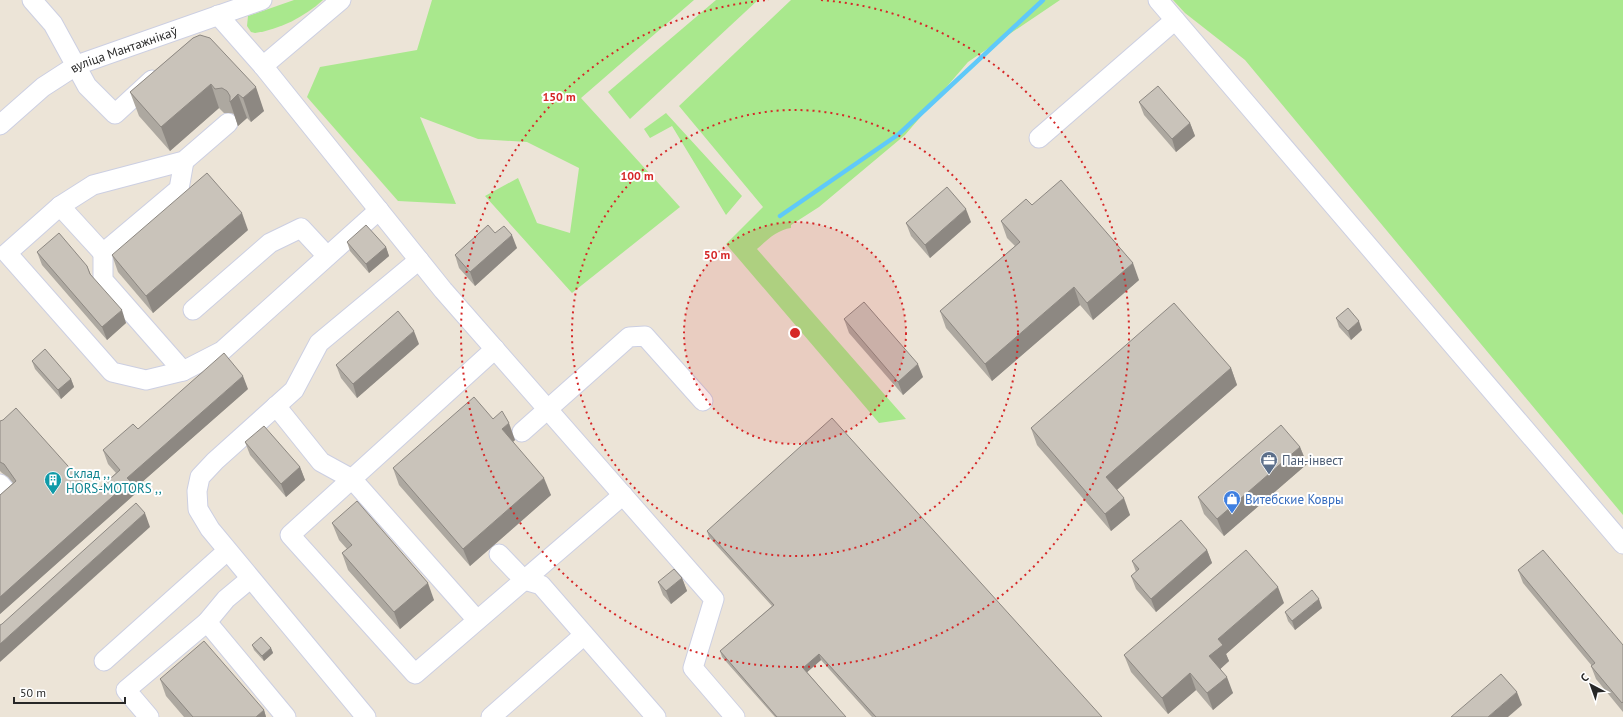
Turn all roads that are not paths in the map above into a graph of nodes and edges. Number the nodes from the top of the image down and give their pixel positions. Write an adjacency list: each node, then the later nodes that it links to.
1 (32, 0): 7 (street)
2 (262, 0): 5 (street, вуліца Мантажнікаў)
3 (341, 0): 8 (street)
4 (1158, 0): 6 (street)
5 (218, 15): 7 (street, вуліца Мантажнікаў); 8 (street)
6 (1175, 20): 12 (street); 31 (street)
7 (77, 65): 9 (street); 11 (street, вуліца Мантажнікаў)
8 (263, 66): 15 (street)
9 (163, 69)
10 (228, 123): 13 (street)
11 (0, 125)
12 (1039, 138)
13 (184, 161): 14 (street); 17 (street)
14 (60, 206): 16 (street); 17 (street)
15 (379, 210): 18 (street); 19 (street)
16 (3, 253): 22 (street)
17 (103, 253): 22 (street)
18 (327, 256): 20 (street); 22 (street)
19 (420, 260): 21 (street); 24 (street)
20 (193, 310)
21 (495, 349): 25 (street); 27 (street)
22 (183, 371)
23 (703, 401): 25 (street)
24 (276, 406): 27 (street); 32 (street)
25 (547, 408): 26 (street); 29 (street)
26 (522, 432)
27 (352, 479): 36 (street); 36 (street)
28 (0, 484): 30 (street)
29 (623, 495): 35 (street); 45 (street)
30 (0, 498)
31 (1623, 544)
32 (227, 551): 34 (street); 39 (street)
33 (499, 554): 35 (street)
34 (250, 580): 37 (street); 42 (street)
35 (524, 580): 36 (street); 38 (street)
36 (477, 620)
37 (207, 622): 40 (street); 41 (street)
38 (584, 635): 43 (street); 44 (street)
39 (104, 661)
40 (149, 717)
41 (286, 717)
42 (366, 717)
43 (491, 717)
44 (656, 717)
45 (735, 717)

